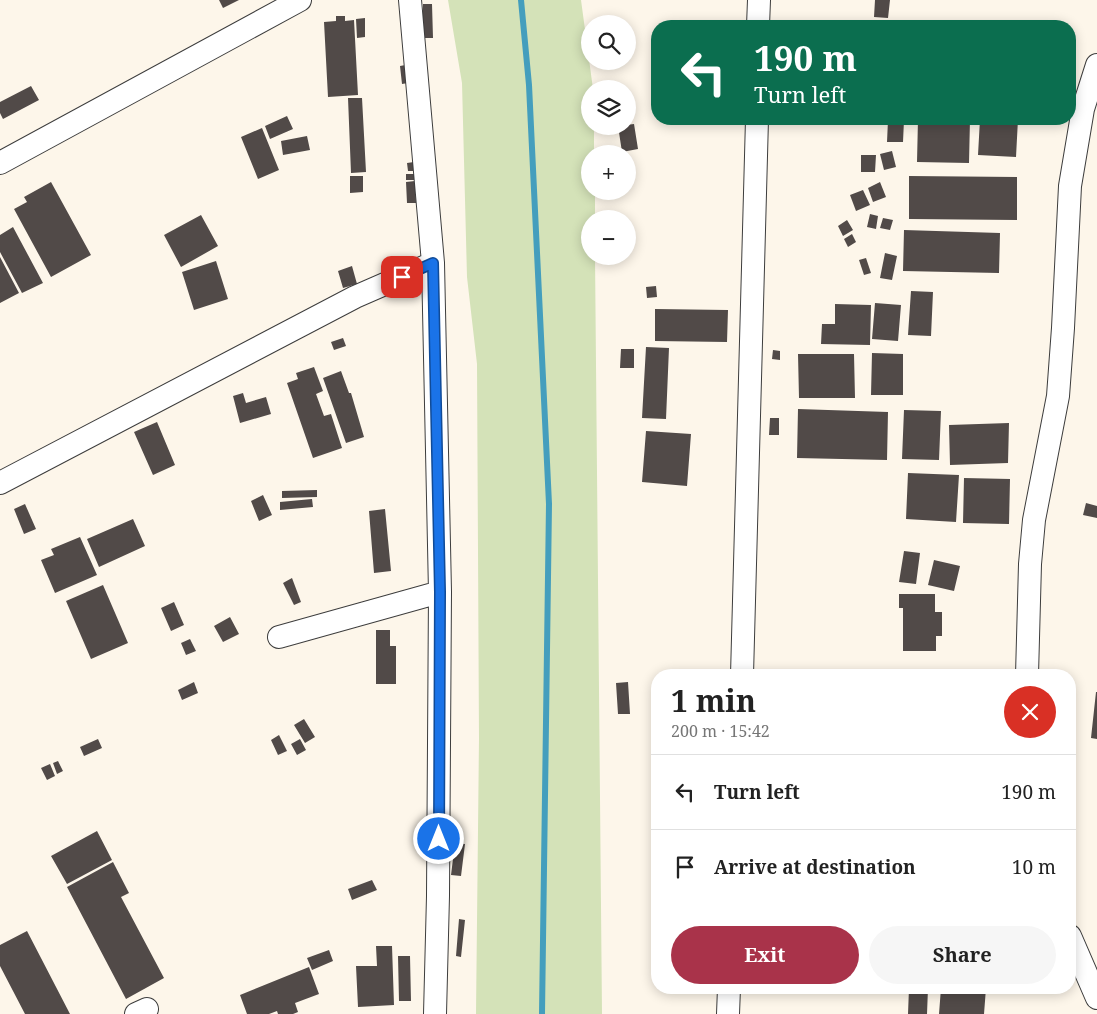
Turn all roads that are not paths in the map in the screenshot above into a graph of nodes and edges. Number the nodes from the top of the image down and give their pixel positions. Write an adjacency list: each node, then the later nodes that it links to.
1 (300, 0): 7 (street)
2 (410, 0): 8 (street)
3 (759, 0): 4 (street)
4 (758, 20)
5 (1097, 67): 13 (street)
6 (756, 125): 12 (street)
7 (0, 163)
8 (433, 263): 9 (street); 10 (street)
9 (0, 483)
10 (440, 592): 11 (street); 17 (street)
11 (279, 638)
12 (742, 669)
13 (1027, 669)
14 (1076, 950): 16 (street)
15 (729, 994): 18 (street)
16 (1097, 998)
17 (435, 1014)
18 (728, 1014)

